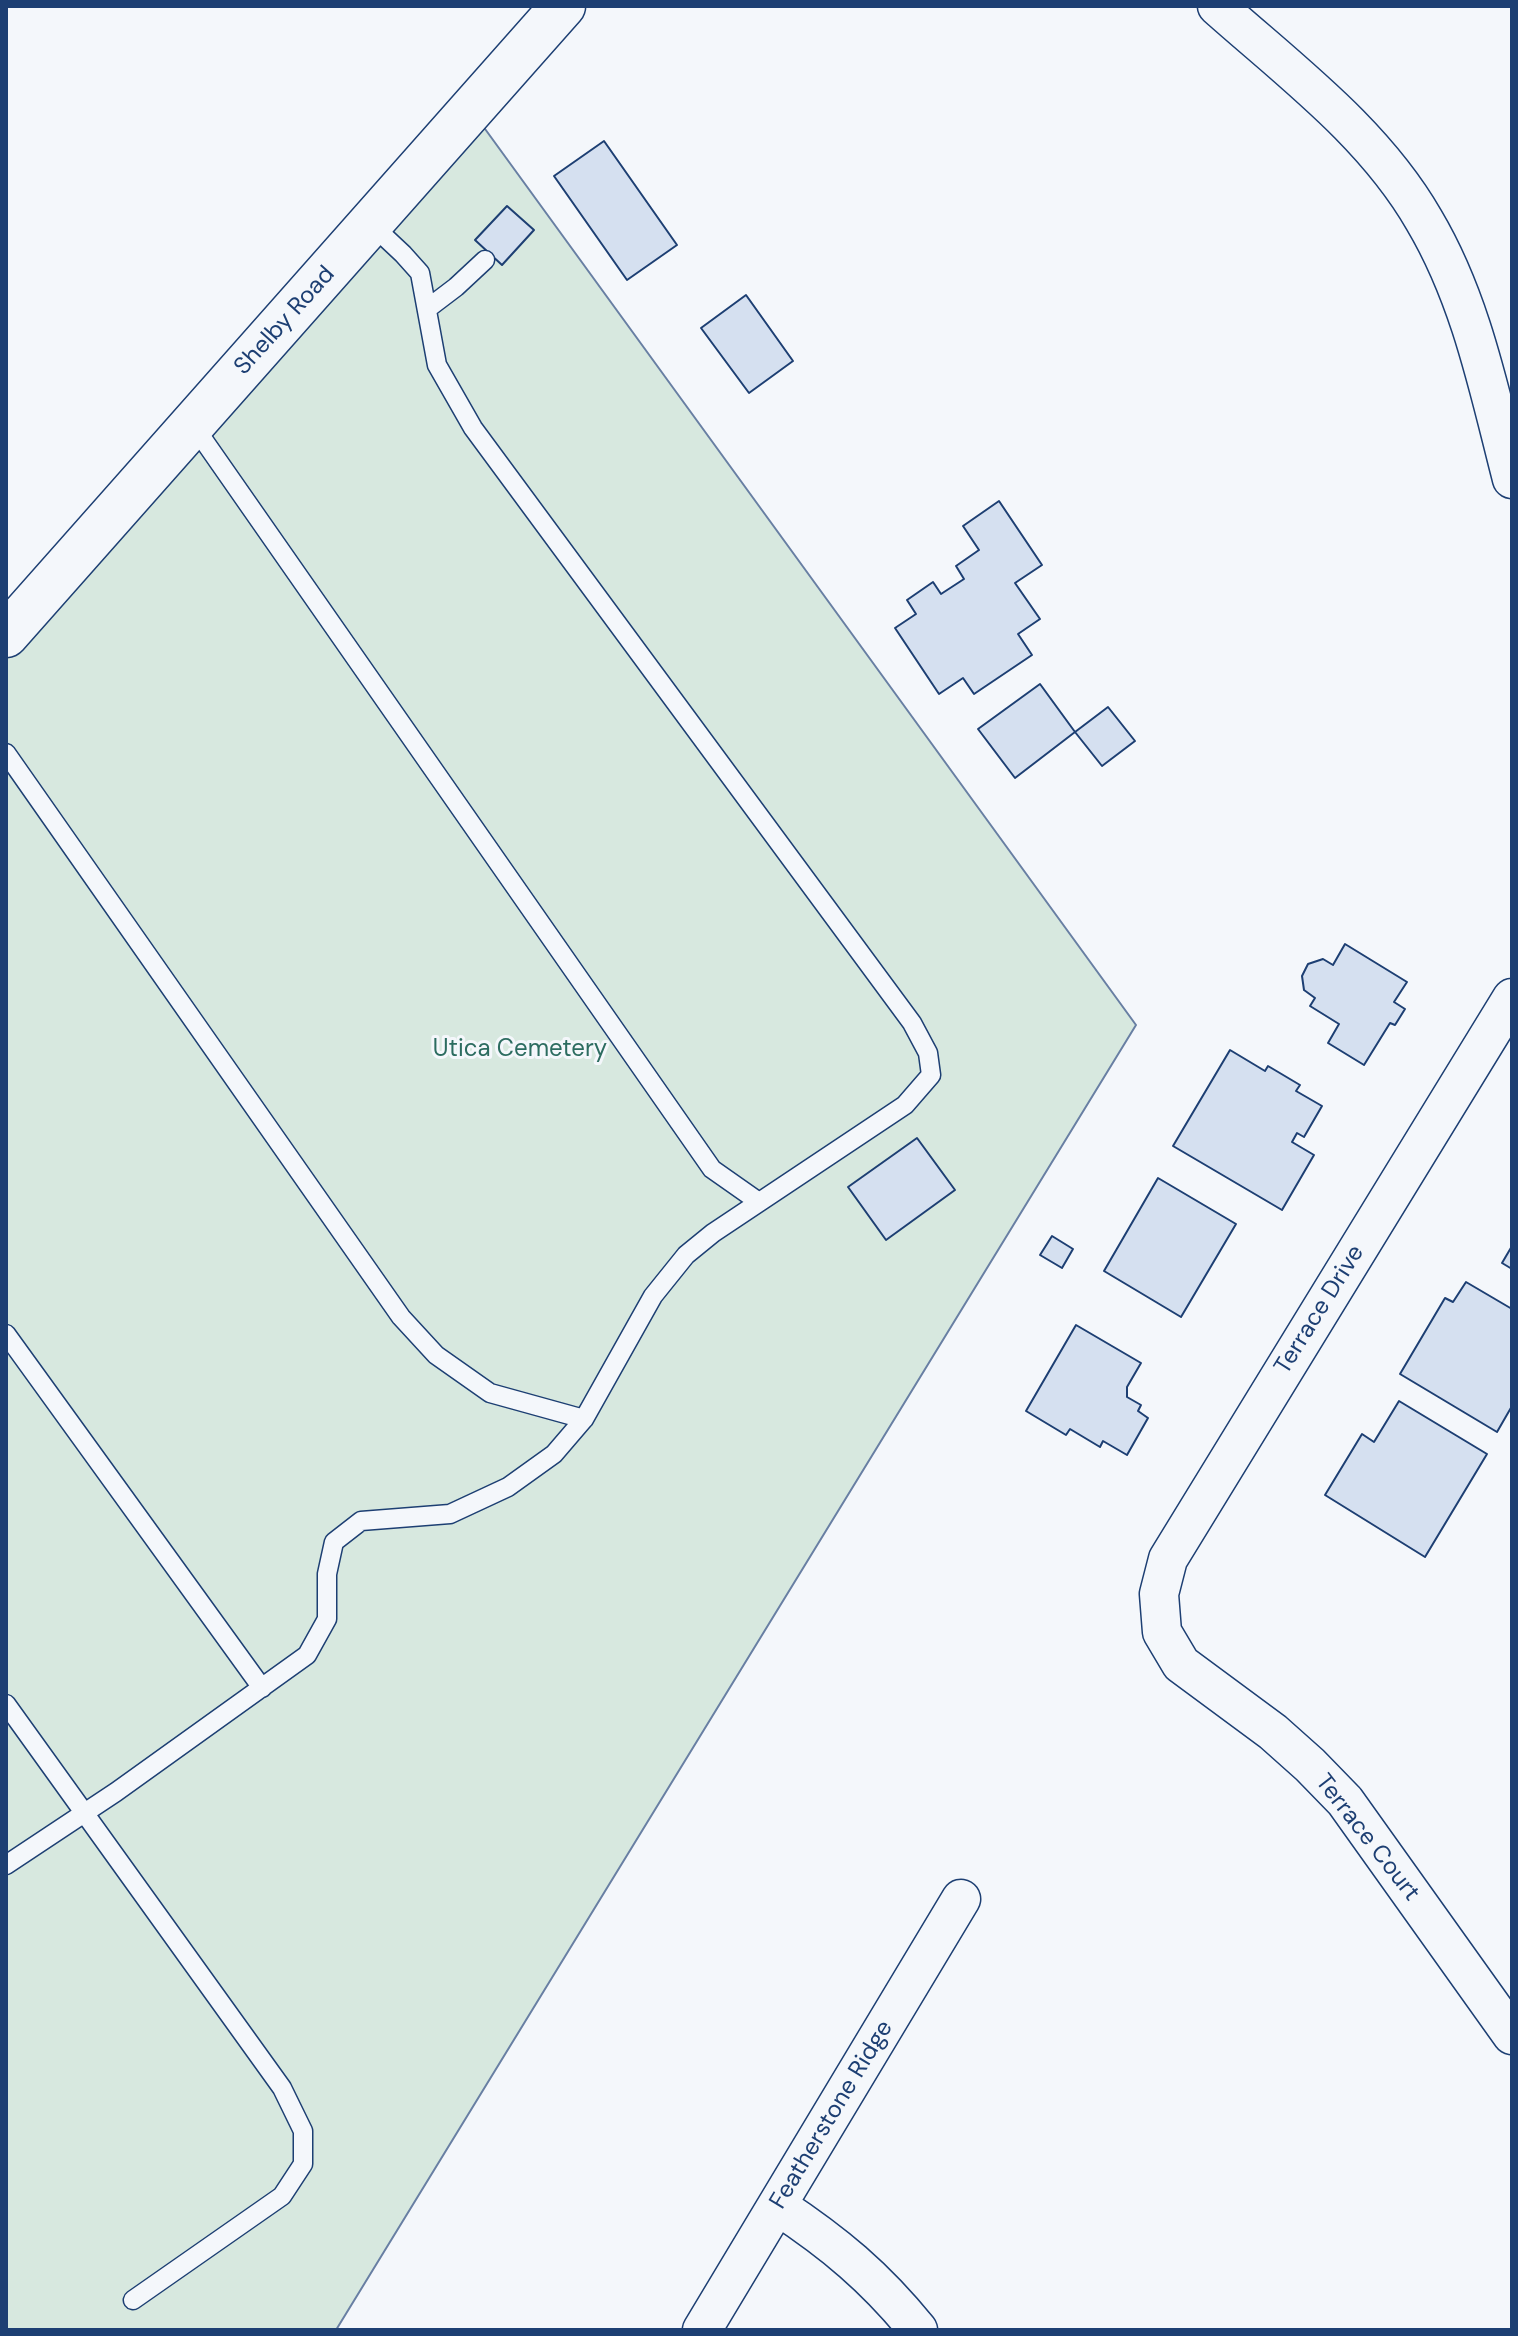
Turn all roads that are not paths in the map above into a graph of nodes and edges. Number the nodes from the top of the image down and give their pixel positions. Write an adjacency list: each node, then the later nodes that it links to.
1 (563, 6): 3 (street, Shelby Road)
2 (1217, 6): 7 (street)
3 (371, 224): 5 (lane); 6 (street, Shelby Road)
4 (485, 260): 5 (lane)
5 (427, 309): 11 (lane)
6 (193, 425): 8 (street, Shelby Road); 11 (lane)
7 (1512, 479)
8 (6, 635)
9 (6, 753): 13 (lane)
10 (1512, 998): 14 (street, Terrace Drive)
11 (759, 1202): 13 (lane)
12 (6, 1334): 15 (lane)
13 (584, 1419): 15 (lane)
14 (1162, 1632): 20 (street, Terrace Court)
15 (262, 1688): 17 (lane)
16 (6, 1704): 17 (lane)
17 (85, 1813): 18 (lane); 22 (lane)
18 (6, 1865)
19 (961, 1899): 21 (street, Featherstone Ridge)
20 (1512, 2035)
21 (778, 2206): 23 (street, Featherstone Ridge); 24 (street)
22 (133, 2300)
23 (702, 2330)
24 (918, 2330)

